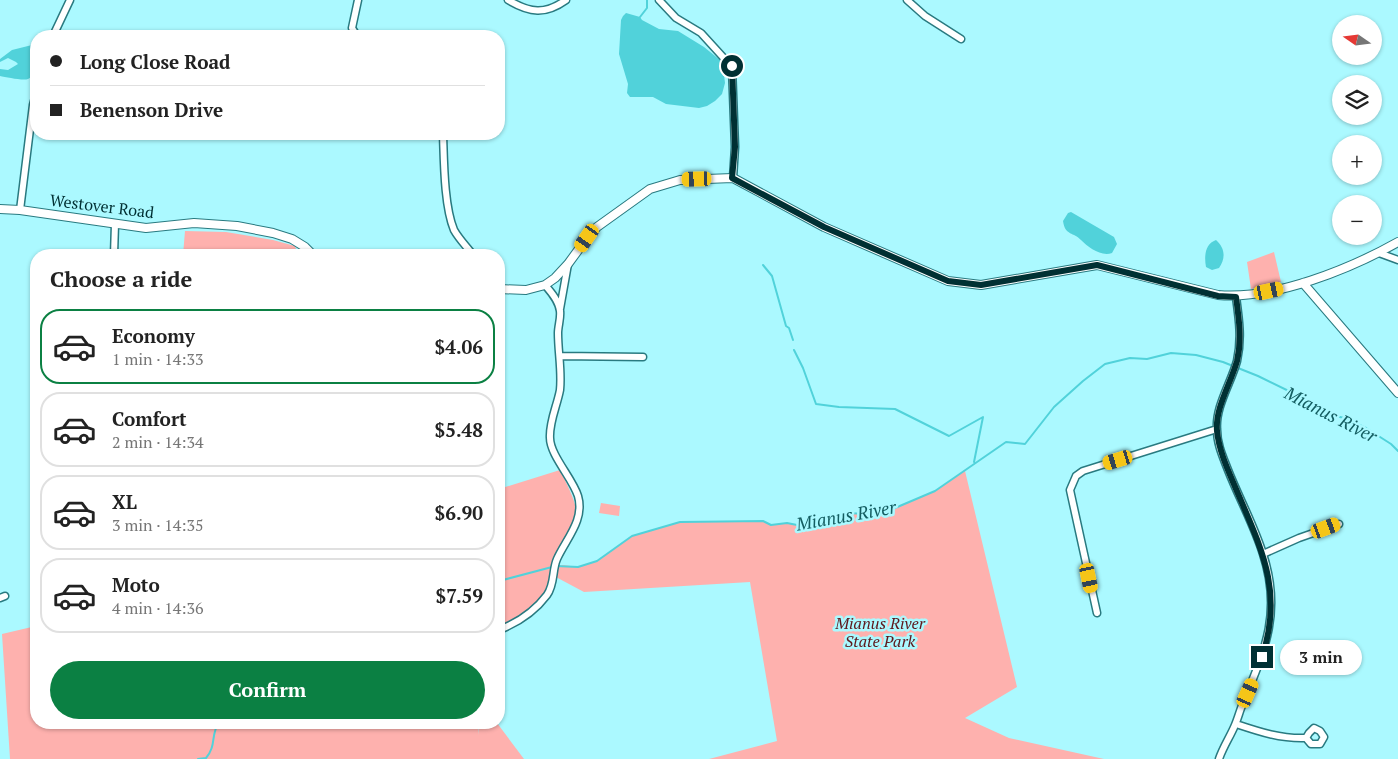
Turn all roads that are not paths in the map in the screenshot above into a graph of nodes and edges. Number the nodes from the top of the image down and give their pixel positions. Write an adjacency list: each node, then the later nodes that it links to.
1 (70, 0): 7 (street)
2 (358, 0): 8 (street)
3 (508, 0): 4 (street)
4 (566, 0)
5 (659, 0): 12 (street)
6 (907, 0): 9 (street)
7 (56, 30)
8 (353, 30)
9 (961, 39)
10 (30, 138): 14 (street)
11 (443, 140): 19 (street)
12 (732, 178): 22 (street); 26 (street)
13 (0, 209): 14 (street, Westover Road)
14 (20, 210): 15 (street, Westover Road)
15 (115, 224): 17 (street); 18 (street, Westover Road)
16 (1398, 242): 20 (street)
17 (114, 249)
18 (307, 249)
19 (468, 249)
20 (1379, 253): 21 (street); 24 (street)
21 (1398, 260)
22 (568, 264): 23 (street); 27 (street)
23 (545, 284): 25 (street); 27 (street)
24 (1304, 284): 26 (street); 30 (street)
25 (505, 289)
26 (1236, 297): 31 (street)
27 (560, 310): 28 (street)
28 (561, 356): 29 (street); 35 (street)
29 (643, 357)
30 (1398, 393)
31 (1217, 429): 33 (street); 34 (street)
32 (1339, 524): 33 (street)
33 (1263, 554): 36 (street)
34 (1097, 613)
35 (505, 627)
36 (1236, 724): 37 (street); 38 (street)
37 (1306, 738)
38 (1219, 759)

